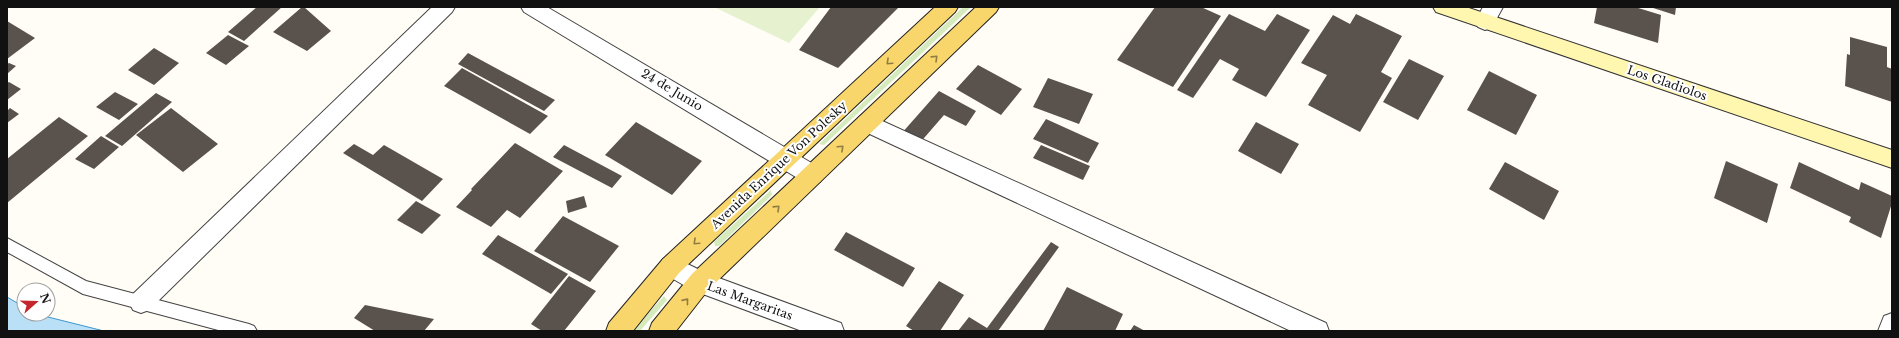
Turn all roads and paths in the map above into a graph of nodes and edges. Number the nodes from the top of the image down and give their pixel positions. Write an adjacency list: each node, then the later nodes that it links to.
1 (445, 7): 14 (street)
2 (531, 7): 8 (street, 24 de Junio)
3 (948, 7): 8 (main road, Avenida Enrique Von Polesky, one-way to 8)
4 (989, 7): 7 (main road, one-way to 4)
5 (1443, 7): 6 (street, Los Gladiolos)
6 (1489, 14): 9 (street, Los Gladiolos)
7 (867, 123): 10 (main road, one-way to 7); 20 (street)
8 (786, 158): 10 (street, 24 de Junio); 12 (main road, Avenida Enrique Von Polesky, one-way to 12)
9 (1892, 159)
10 (812, 175): 13 (main road, one-way to 10)
11 (7, 244): 14 (lane)
12 (671, 266): 13 (street, Las Margaritas); 17 (main road, Avenida Enrique Von Polesky)
13 (700, 282): 18 (main road, one-way to 13); 19 (street, Las Margaritas)
14 (141, 302): 16 (lane)
15 (1892, 324): 21 (street)
16 (249, 331)
17 (618, 331)
18 (661, 331)
19 (832, 331)
20 (1317, 331)
21 (1890, 331)

